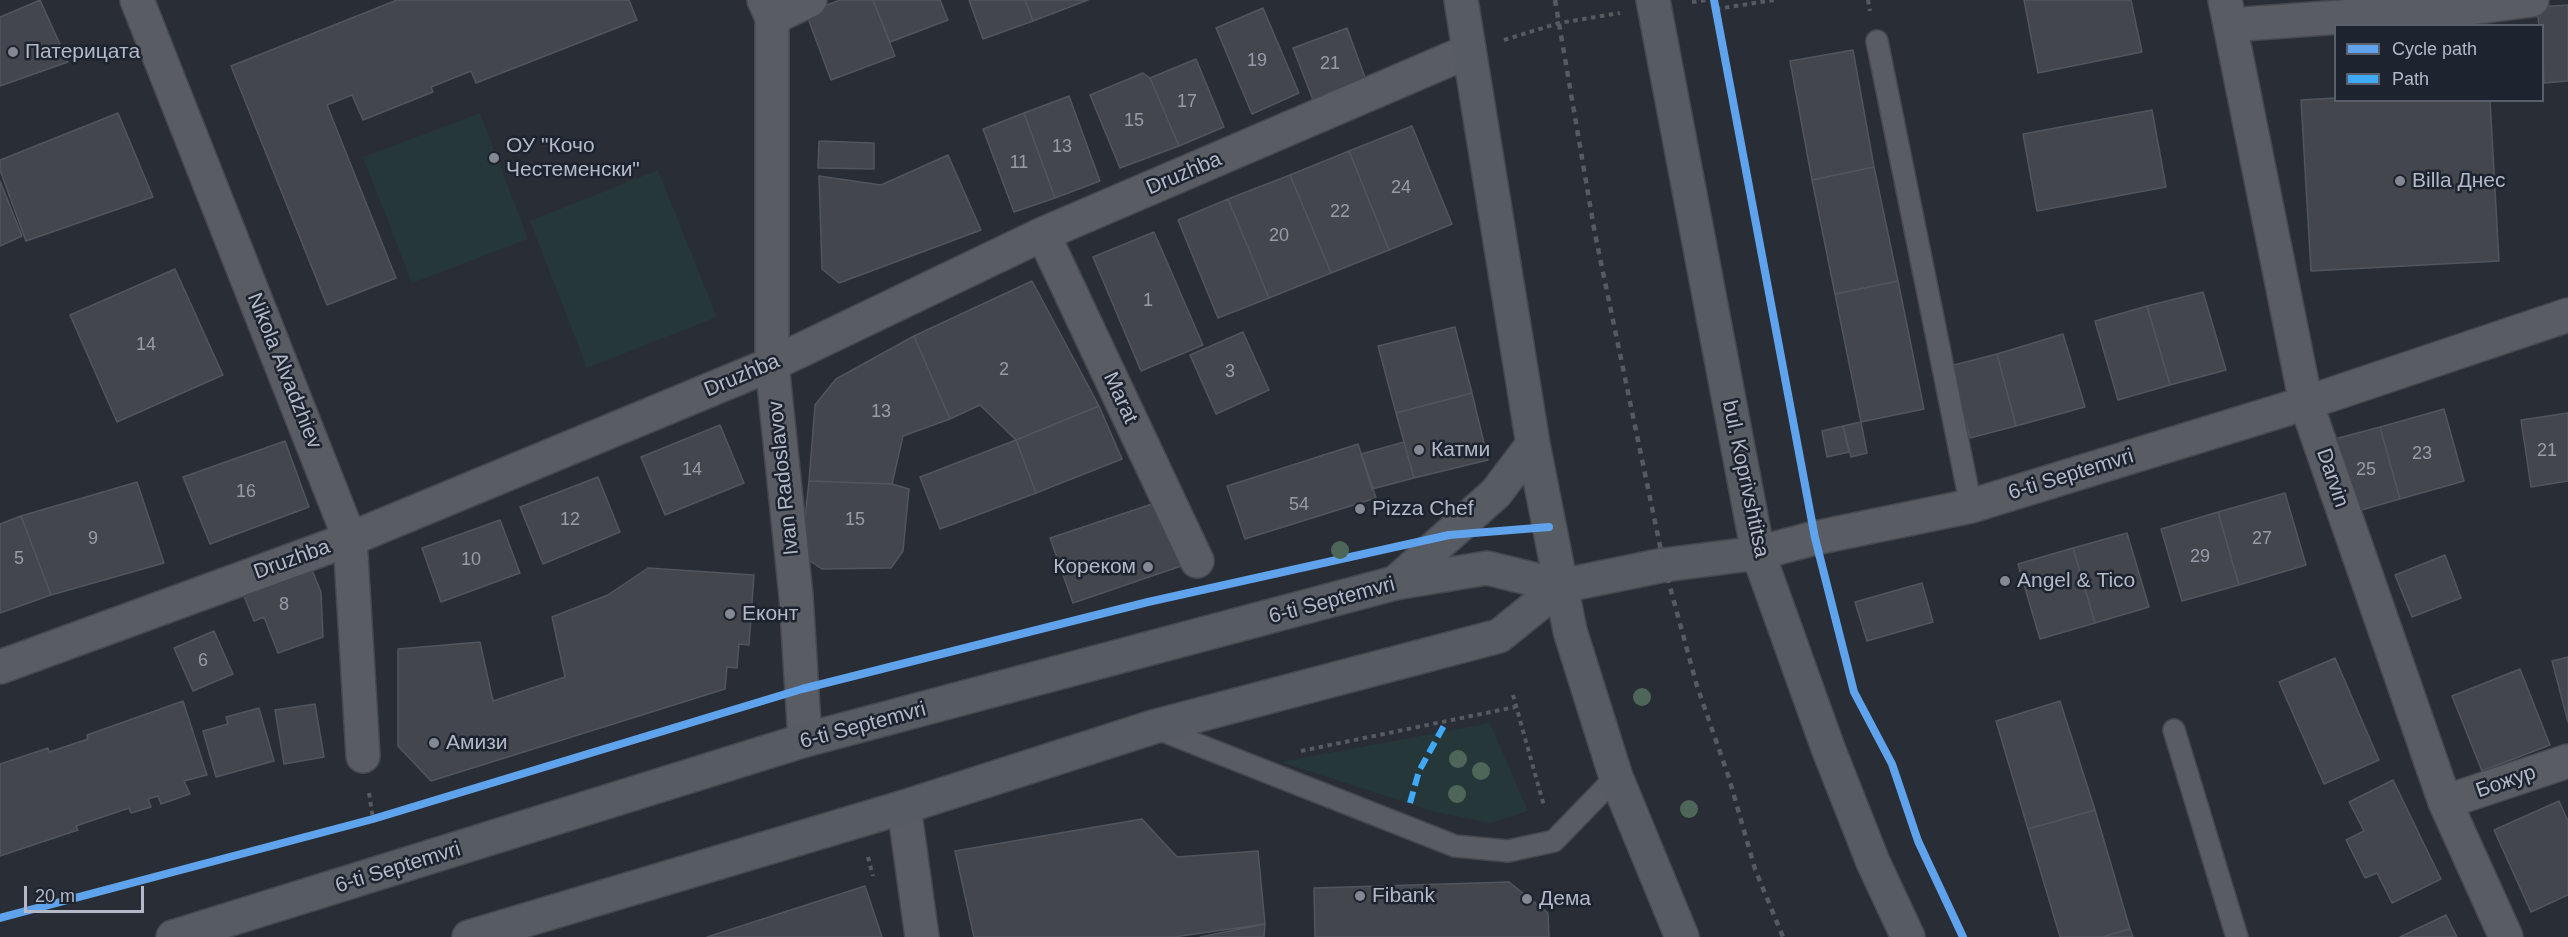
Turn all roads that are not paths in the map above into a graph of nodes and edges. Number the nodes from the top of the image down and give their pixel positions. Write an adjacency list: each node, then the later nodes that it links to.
1 (137, 0): 16 (street, Nikola Alvadzhiev)
2 (810, 0): 6 (street)
3 (1461, 0): 9 (main road)
4 (2532, 0): 7 (street)
5 (1654, 4): 17 (main road, bul. Koprivshtitsa)
6 (768, 9): 12 (street, Ivan Radoslavov)
7 (2228, 12): 13 (street, Darvin)
8 (1877, 41): 15 (lane)
9 (1469, 51): 10 (street, Druzhba); 14 (main road)
10 (1043, 234): 12 (street, Druzhba); 18 (street, Marat)
11 (2568, 315): 13 (street, 6-ti Septemvri)
12 (772, 364): 16 (street, Druzhba); 24 (street, Ivan Radoslavov)
13 (2306, 403): 15 (street, 6-ti Septemvri); 28 (street, Darvin)
14 (1533, 444): 19 (main road); 20 (main road)
15 (1971, 506): 17 (street, 6-ti Septemvri)
16 (350, 539): 21 (street, Druzhba); 25 (street, Nikola Alvadzhiev)
17 (1758, 553): 20 (main road, 6-ti Septemvri); 34 (main road, bul. Koprivshtitsa)
18 (1197, 561)
19 (1395, 583): 20 (main road, 6-ti Septemvri); 24 (main road, 6-ti Septemvri)
20 (1561, 586): 22 (main road, 6-ti Septemvri); 27 (main road)
21 (0, 667)
22 (1153, 728): 27 (lane); 29 (main road, 6-ti Septemvri)
23 (2174, 730): 35 (lane)
24 (805, 740): 30 (main road, 6-ti Septemvri)
25 (363, 756)
26 (2568, 761): 28 (street, Божур)
27 (1616, 777): 33 (main road)
28 (2445, 802): 36 (street, Darvin)
29 (904, 807): 31 (main road, 6-ti Septemvri); 32 (street)
30 (173, 937)
31 (469, 937)
32 (922, 937)
33 (1682, 937)
34 (1908, 937)
35 (2237, 937)
36 (2506, 937)

